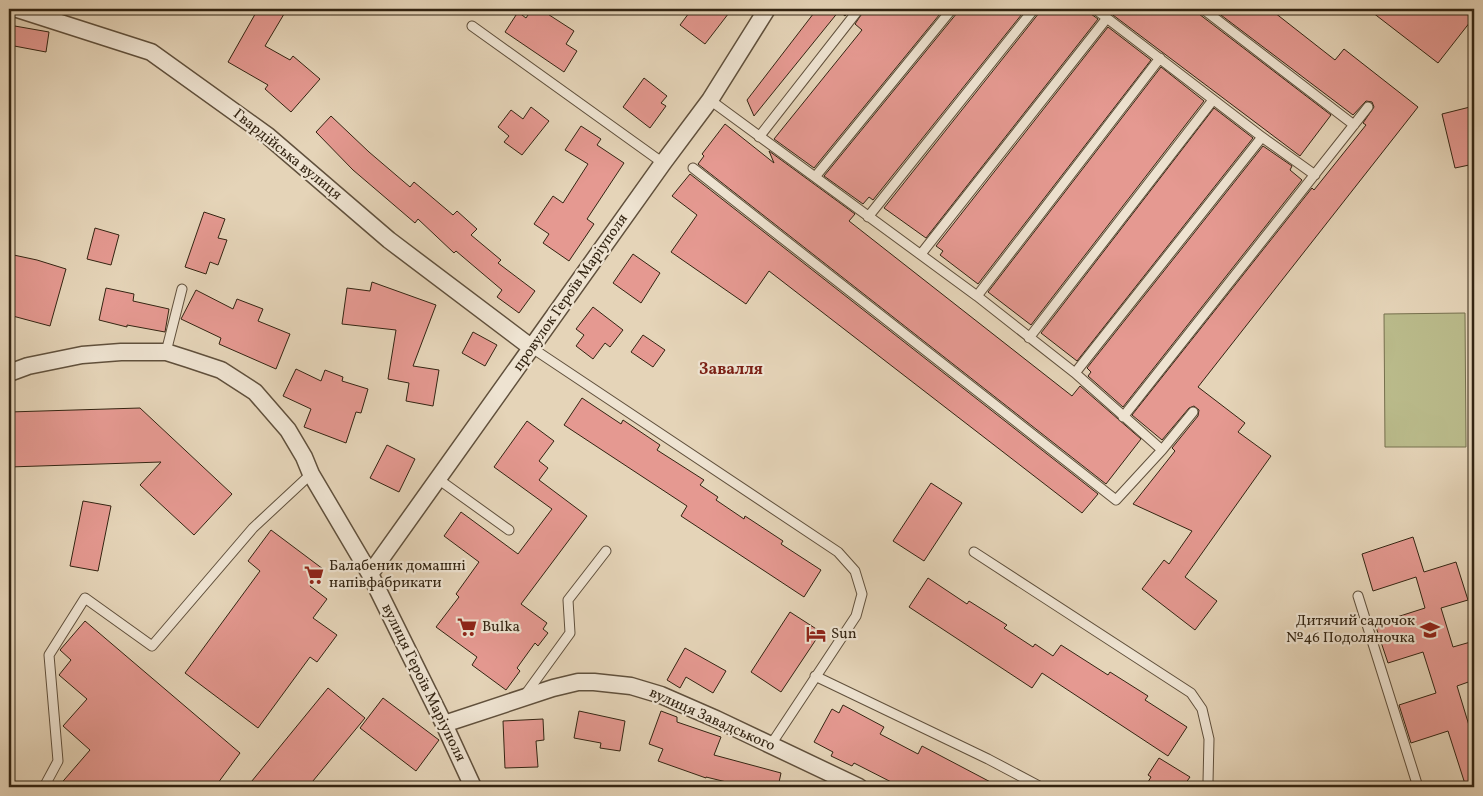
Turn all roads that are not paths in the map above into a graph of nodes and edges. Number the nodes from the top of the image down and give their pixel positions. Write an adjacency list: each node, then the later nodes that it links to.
1 (17, 9): 26 (street, Гвардійська вулиця)
2 (766, 9): 11 (street, провулок Героїв Маріуполя)
3 (859, 9): 15 (lane)
4 (952, 9): 20 (lane)
5 (1034, 9): 21 (lane)
6 (1095, 9): 8 (lane)
7 (1203, 9): 14 (lane)
8 (1107, 18): 10 (lane); 22 (lane)
9 (472, 26): 17 (lane)
10 (1160, 58): 12 (lane); 24 (lane)
11 (710, 100): 15 (lane); 17 (street, провулок Героїв Маріуполя)
12 (1212, 100): 16 (lane); 25 (lane)
13 (1368, 107): 14 (lane)
14 (1354, 125): 19 (lane)
15 (759, 137): 20 (lane)
16 (1262, 137): 19 (lane); 29 (lane)
17 (663, 163): 26 (street, провулок Героїв Маріуполя)
18 (693, 168): 32 (lane)
19 (1314, 175): 31 (lane)
20 (815, 178): 21 (lane)
21 (868, 217): 22 (lane)
22 (921, 254): 24 (lane)
23 (182, 289): 27 (lane)
24 (977, 296): 25 (lane)
25 (1029, 338): 29 (lane)
26 (532, 348): 34 (street, провулок Героїв Маріуполя); 40 (lane)
27 (166, 352): 28 (street, вулиця Героїв Маріуполя); 33 (street, вулиця Героїв Маріуполя)
28 (9, 372)
29 (1075, 374): 31 (lane)
30 (1193, 412): 32 (lane)
31 (1124, 417): 32 (lane)
32 (1162, 450)
33 (311, 474): 38 (street, вулиця Героїв Маріуполя); 44 (lane)
34 (438, 479): 35 (lane); 38 (street, провулок Героїв Маріуполя)
35 (509, 530)
36 (606, 550): 41 (lane)
37 (974, 552): 48 (lane)
38 (370, 574): 42 (street, вулиця Героїв Маріуполя)
39 (1358, 596): 49 (lane)
40 (815, 676): 43 (lane); 47 (lane)
41 (524, 697): 42 (street, вулиця Завадського); 43 (street, вулиця Завадського)
42 (444, 724): 45 (street, вулиця Героїв Маріуполя)
43 (770, 746): 46 (street, вулиця Завадського)
44 (44, 787)
45 (473, 787)
46 (859, 787)
47 (1041, 787)
48 (1206, 787)
49 (1418, 787)

